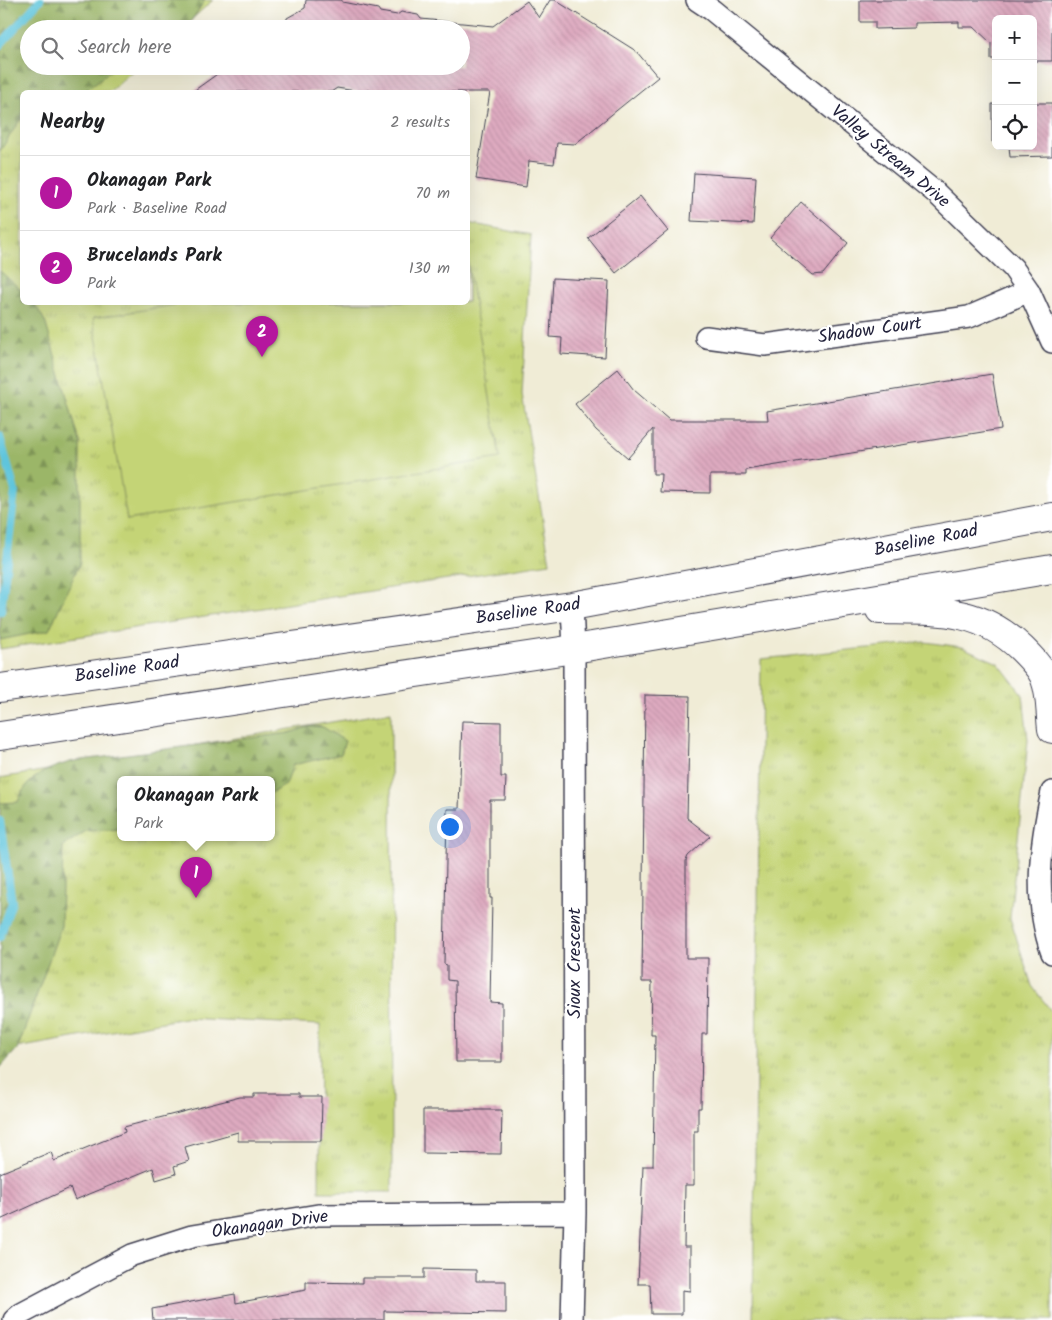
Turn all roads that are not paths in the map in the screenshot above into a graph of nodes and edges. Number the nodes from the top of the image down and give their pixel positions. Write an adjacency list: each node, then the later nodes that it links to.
1 (697, 0): 2 (street, Valley Stream Drive)
2 (1029, 291): 3 (street, Shadow Court); 4 (street, Valley Stream Drive)
3 (706, 337)
4 (1052, 342)
5 (1052, 517): 7 (main road, Baseline Road)
6 (1052, 569): 8 (main road)
7 (572, 606): 9 (street, Sioux Crescent); 10 (main road, Baseline Road)
8 (798, 610): 9 (main road); 11 (main road)
9 (574, 648): 12 (main road); 15 (street, Sioux Crescent)
10 (0, 688)
11 (1052, 729)
12 (0, 736)
13 (1052, 792): 14 (street)
14 (1052, 953)
15 (575, 1213): 16 (street, Okanagan Drive); 17 (street, Sioux Crescent)
16 (14, 1320)
17 (572, 1320)

